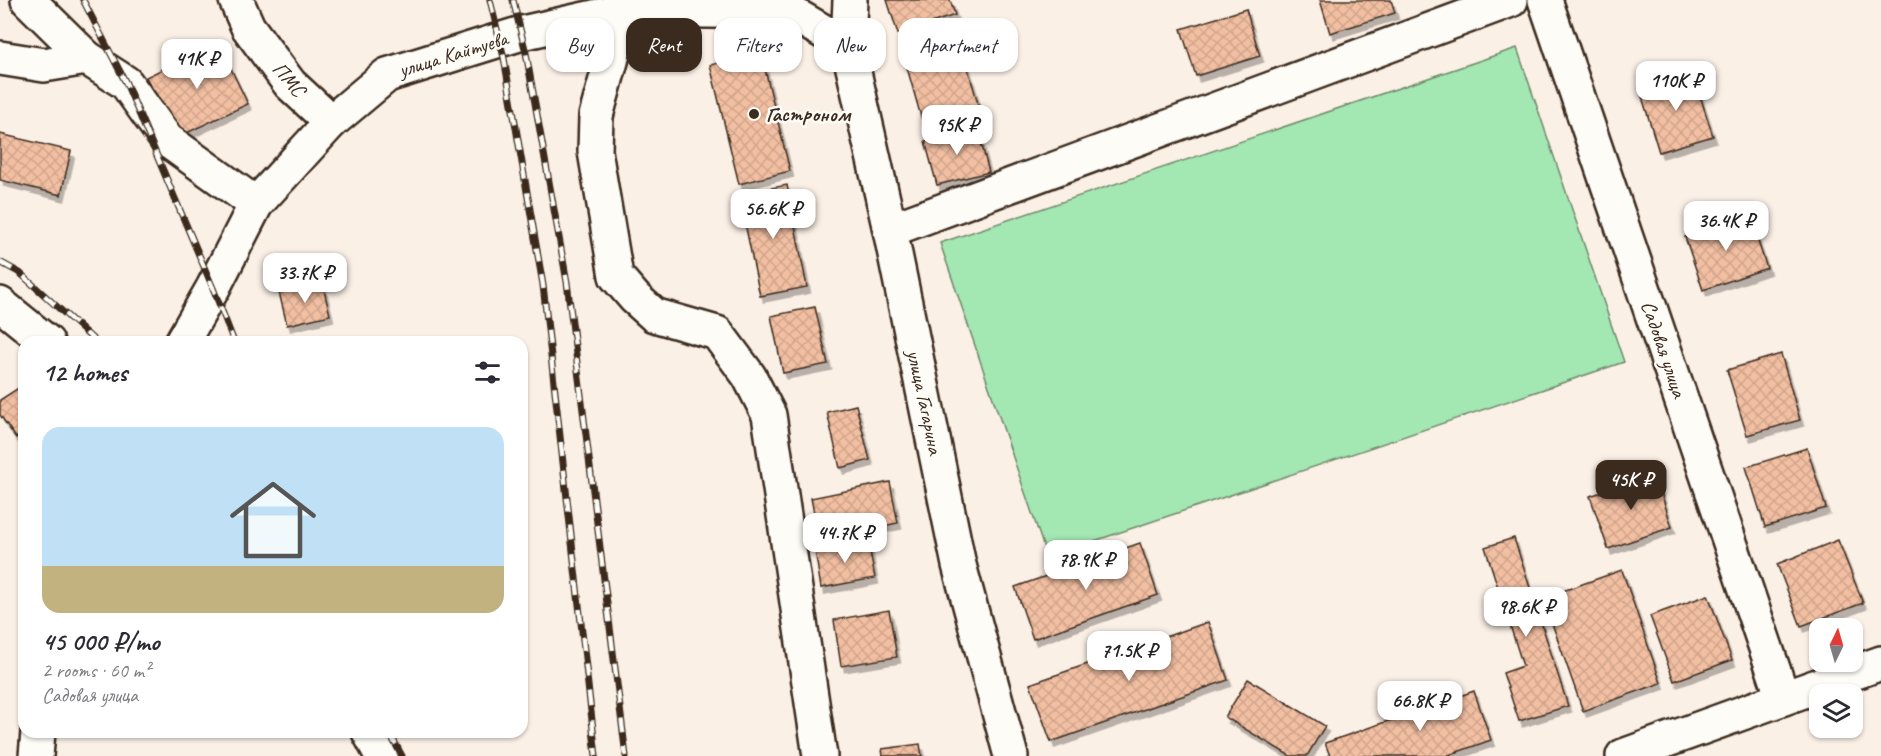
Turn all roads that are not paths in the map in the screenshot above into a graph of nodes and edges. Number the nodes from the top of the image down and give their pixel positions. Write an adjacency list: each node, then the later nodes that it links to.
1 (28, 0): 10 (street)
2 (236, 0): 12 (street, ПМС)
3 (850, 0): 7 (street, улица Гагарина)
4 (1510, 0): 14 (street)
5 (1545, 0): 19 (street, Садовая улица)
6 (627, 5): 8 (street, улица Кайтуева); 12 (street, улица Кайтуева); 24 (street)
7 (849, 18)
8 (814, 26)
9 (0, 58): 10 (street)
10 (87, 58): 13 (street)
11 (854, 72): 14 (street, улица Гагарина)
12 (331, 122): 13 (street, улица Кайтуева)
13 (256, 204): 17 (street, улица Кайтуева)
14 (890, 230): 25 (street, улица Гагарина)
15 (0, 304): 16 (street)
16 (40, 336)
17 (185, 336)
18 (1881, 663): 19 (street)
19 (1783, 698): 26 (street)
20 (38, 738): 22 (street)
21 (372, 738): 23 (street)
22 (36, 756)
23 (382, 756)
24 (820, 756)
25 (1011, 756)
26 (1623, 756)

